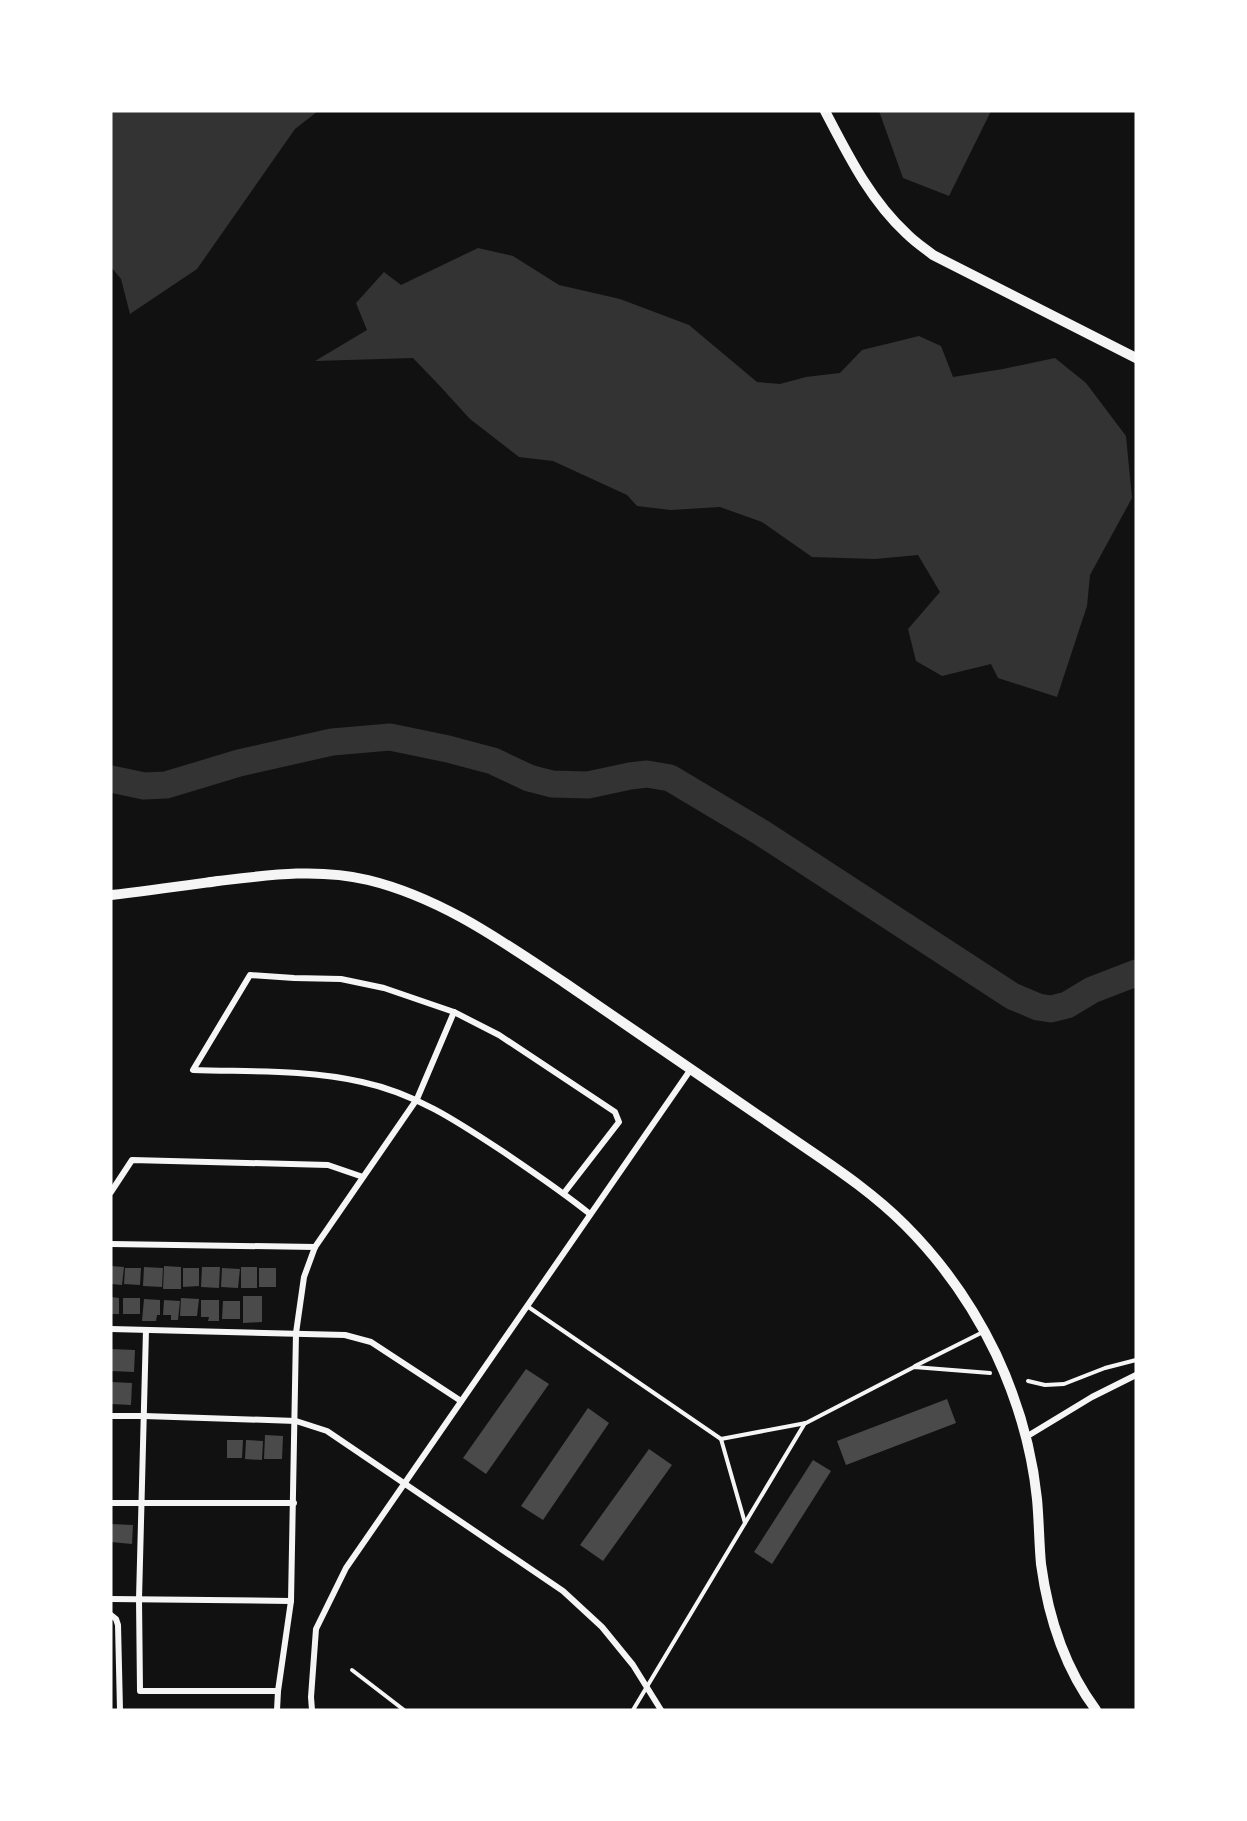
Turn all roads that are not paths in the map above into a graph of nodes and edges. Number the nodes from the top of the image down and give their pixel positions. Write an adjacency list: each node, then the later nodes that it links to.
1 (825, 111): 2 (street)
2 (1136, 357)
3 (111, 895): 5 (street)
4 (454, 1012): 6 (street); 6 (street); 9 (street)
5 (691, 1069): 10 (street); 16 (street)
6 (417, 1099): 7 (street); 9 (street)
7 (363, 1178): 8 (street); 12 (street)
8 (111, 1192)
9 (564, 1193): 10 (street)
10 (590, 1214): 13 (street)
11 (111, 1244): 12 (street)
12 (315, 1247): 17 (street)
13 (526, 1306): 23 (street); 29 (lane)
14 (111, 1329): 15 (street)
15 (146, 1330): 17 (street); 25 (street)
16 (984, 1331): 19 (lane); 28 (street)
17 (296, 1333): 23 (street); 26 (street)
18 (1136, 1360): 22 (lane)
19 (914, 1367): 20 (lane); 27 (lane)
20 (990, 1373)
21 (1136, 1375): 28 (street)
22 (1028, 1381)
23 (461, 1401): 30 (street)
24 (111, 1416): 25 (street)
25 (144, 1416): 26 (street); 33 (street)
26 (296, 1421): 30 (street); 32 (street)
27 (806, 1423): 29 (lane); 34 (lane)
28 (1026, 1437): 48 (street)
29 (721, 1439): 34 (lane)
30 (405, 1482): 40 (street); 44 (street)
31 (111, 1503): 33 (street)
32 (294, 1503): 33 (street); 37 (street)
33 (142, 1504): 36 (street)
34 (745, 1523): 40 (lane)
35 (111, 1599): 36 (street)
36 (139, 1599): 37 (street); 41 (street)
37 (291, 1601): 41 (street)
38 (111, 1616): 42 (street)
39 (352, 1670): 45 (lane)
40 (647, 1688): 46 (lane); 47 (street)
41 (278, 1691): 43 (street)
42 (120, 1710)
43 (277, 1710)
44 (312, 1710)
45 (404, 1710)
46 (633, 1710)
47 (661, 1710)
48 (1096, 1710)

